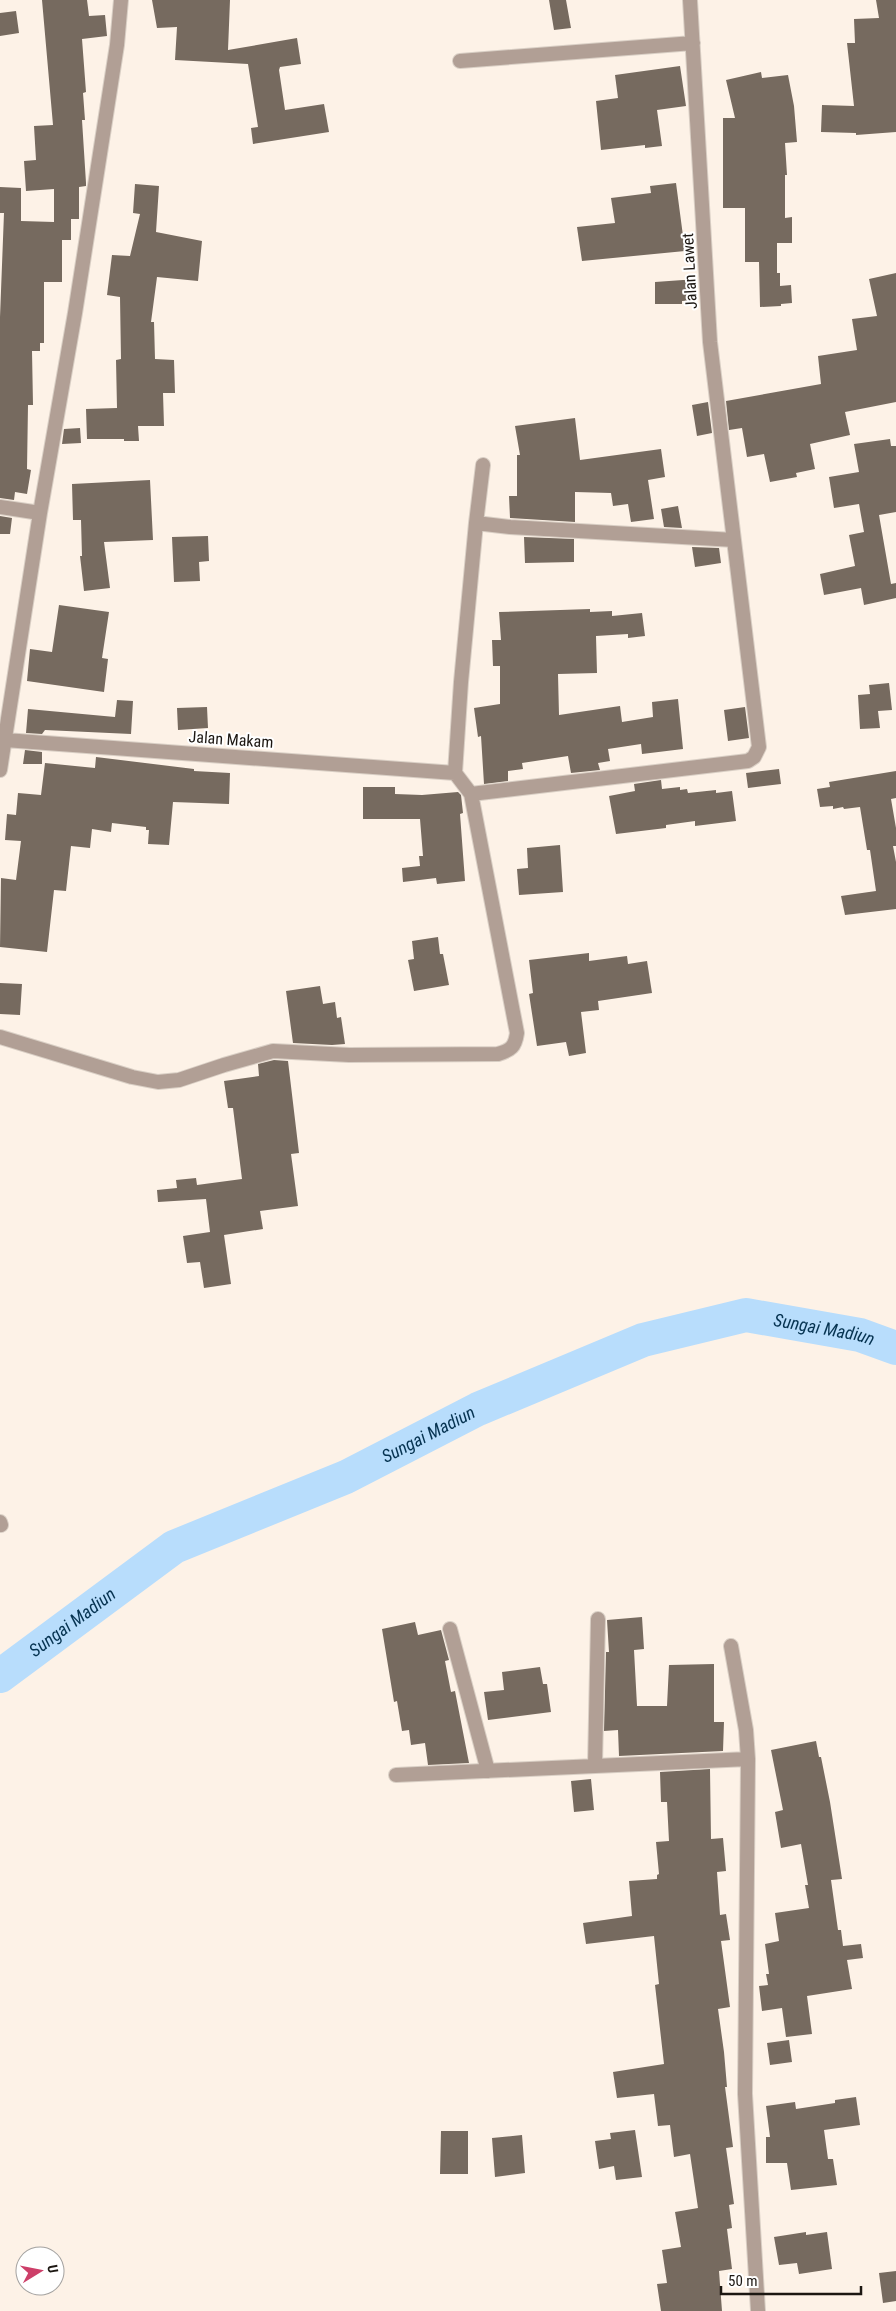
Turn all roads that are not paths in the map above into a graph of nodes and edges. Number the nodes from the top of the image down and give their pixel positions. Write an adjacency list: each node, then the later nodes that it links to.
1 (121, 0): 7 (street)
2 (690, 0): 3 (street, Jalan Lawet)
3 (693, 43): 4 (street); 9 (street, Jalan Lawet)
4 (460, 61)
5 (483, 465): 8 (street)
6 (0, 507): 7 (street)
7 (40, 513): 10 (street)
8 (476, 523): 9 (street); 12 (street)
9 (734, 540): 13 (street, Jalan Lawet)
10 (6, 740): 11 (street); 12 (street, Jalan Makam)
11 (0, 770)
12 (455, 773): 13 (street)
13 (471, 794): 14 (street)
14 (0, 1037)
15 (598, 1619): 19 (street)
16 (450, 1629): 20 (street)
17 (731, 1646): 18 (street)
18 (748, 1759): 19 (street); 22 (street)
19 (595, 1766): 20 (street)
20 (488, 1771): 21 (street)
21 (396, 1775)
22 (758, 2311)

